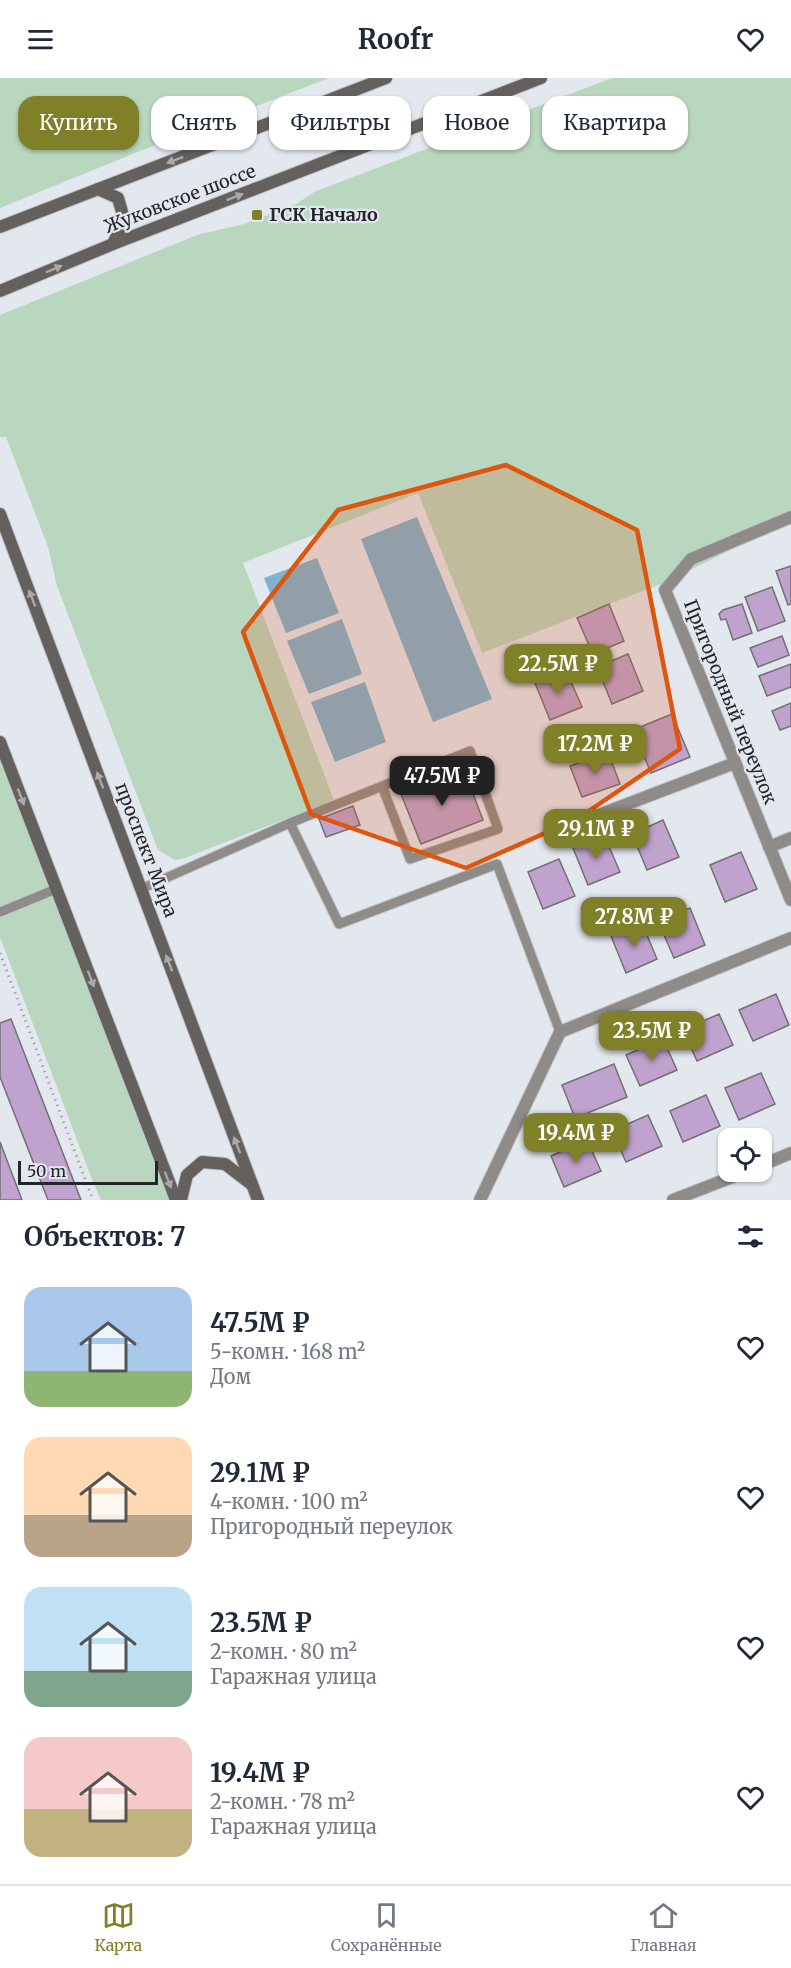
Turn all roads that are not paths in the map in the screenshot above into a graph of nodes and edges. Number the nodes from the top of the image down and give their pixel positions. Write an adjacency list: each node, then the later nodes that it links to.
1 (386, 78): 3 (main road, one-way to 3)
2 (541, 78): 5 (main road, Жуковское шоссе, one-way to 2)
3 (98, 189): 4 (main road); 5 (main road)
4 (0, 227)
5 (113, 244): 6 (main road, Жуковское шоссе, one-way to 5)
6 (0, 291)
7 (0, 513): 17 (main road, проспект Мира, one-way to 7)
8 (791, 517): 10 (street, Пригородный переулок)
9 (0, 742): 16 (main road, one-way to 16)
10 (735, 763): 13 (street); 15 (street, Пригородный переулок)
11 (382, 786): 11 (lane); 12 (lane)
12 (290, 823): 17 (lane); 21 (lane)
13 (567, 827)
14 (791, 838): 15 (street)
15 (770, 847): 18 (street, Пригородный переулок)
16 (56, 889): 19 (lane); 26 (main road, one-way to 26)
17 (141, 889): 25 (main road, проспект Мира, one-way to 17)
18 (791, 900)
19 (0, 912)
20 (791, 938): 21 (street)
21 (560, 1032): 29 (street)
22 (791, 1153): 23 (street)
23 (772, 1161)
24 (719, 1182): 30 (street)
25 (252, 1185): 27 (main road); 28 (main road, проспект Мира)
26 (176, 1200)
27 (181, 1200)
28 (258, 1200)
29 (480, 1200)
30 (673, 1200)

